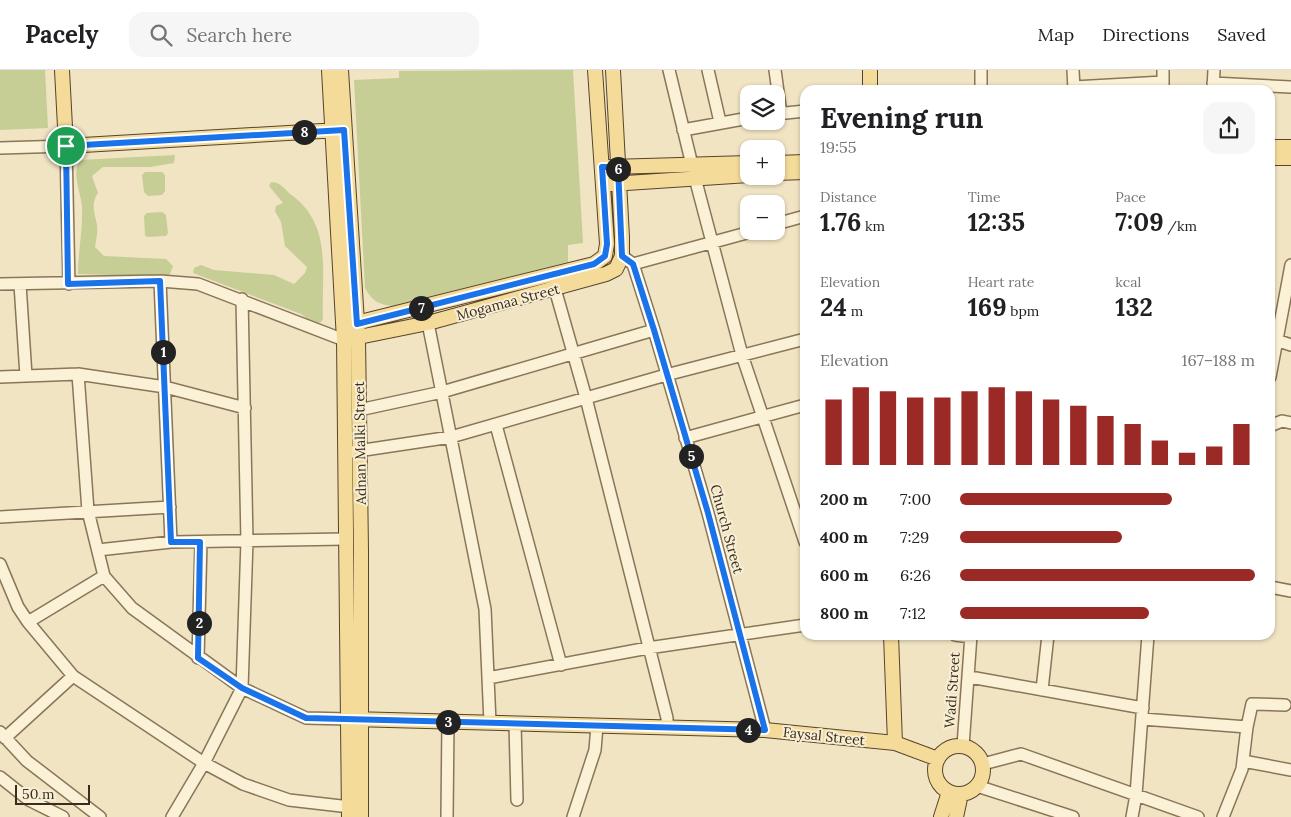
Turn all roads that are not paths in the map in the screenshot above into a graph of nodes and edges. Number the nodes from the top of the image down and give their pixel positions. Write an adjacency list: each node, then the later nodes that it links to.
1 (62, 70): 28 (main road)
2 (329, 70): 26 (main road, Adnan Malki Street)
3 (341, 70): 26 (main road, Adnan Malki Street)
4 (595, 70): 37 (main road, Mogamaa Street)
5 (613, 70): 38 (main road)
6 (668, 70): 27 (street)
7 (708, 70): 25 (street)
8 (775, 70): 14 (street)
9 (870, 70): 15 (main road)
10 (981, 70): 16 (street)
11 (1073, 70): 17 (street)
12 (1214, 70): 19 (street)
13 (1163, 81): 18 (street)
14 (776, 85)
15 (870, 85)
16 (981, 85)
17 (1074, 85)
18 (1112, 85)
19 (1213, 85)
20 (1275, 86): 21 (street)
21 (1291, 86)
22 (800, 112): 23 (street)
23 (785, 113)
24 (740, 119): 25 (street)
25 (720, 122): 27 (street)
26 (337, 130): 28 (main road); 58 (main road, Adnan Malki Street); 60 (main road, Adnan Malki Street)
27 (683, 130): 39 (street)
28 (66, 146): 31 (street); 54 (street)
29 (1275, 147): 30 (main road)
30 (1291, 147)
31 (0, 148)
32 (1275, 158): 33 (main road)
33 (1291, 158)
34 (785, 162): 35 (main road)
35 (800, 162)
36 (740, 164): 39 (main road)
37 (602, 167): 38 (main road); 44 (main road, Mogamaa Street)
38 (618, 167): 39 (main road); 43 (main road)
39 (693, 171): 42 (main road); 43 (main road); 48 (street)
40 (800, 172): 41 (main road)
41 (785, 173)
42 (740, 174)
43 (619, 184): 44 (main road); 49 (main road)
44 (603, 185): 58 (main road, Mogamaa Street)
45 (800, 217): 46 (street)
46 (785, 222)
47 (740, 235): 48 (street)
48 (713, 244): 49 (street); 67 (street)
49 (628, 260): 55 (main road, Mogamaa Street); 59 (street, Church Street)
50 (1291, 264): 63 (street)
51 (160, 281): 54 (street); 56 (street); 72 (street)
52 (0, 284): 53 (street)
53 (20, 284): 54 (street); 69 (street)
54 (68, 284)
55 (555, 290): 57 (main road, Mogamaa Street); 66 (street)
56 (242, 299): 60 (street, Mogamaa Street); 76 (street)
57 (428, 323): 61 (main road, Mogamaa Street); 73 (street)
58 (357, 324): 60 (main road, Mogamaa Street); 61 (main road, Adnan Malki Street)
59 (654, 330): 66 (street); 70 (street, Church Street)
60 (343, 333): 61 (main road, Mogamaa Street); 84 (main road, Adnan Malki Street)
61 (358, 338): 77 (main road, Adnan Malki Street)
62 (800, 340): 67 (street)
63 (1276, 340): 64 (street); 65 (street)
64 (1291, 344)
65 (1275, 345)
66 (574, 354): 73 (street); 74 (street)
67 (742, 355): 70 (street); 78 (street)
68 (78, 374): 69 (street); 72 (street); 86 (street)
69 (26, 376): 71 (street)
70 (666, 376): 74 (street); 83 (street, Church Street)
71 (0, 377)
72 (165, 387): 76 (street); 85 (street)
73 (442, 392): 77 (street); 82 (street)
74 (586, 398): 81 (street); 105 (street)
75 (800, 405): 78 (street)
76 (245, 408): 90 (street)
77 (359, 410): 84 (main road, Adnan Malki Street)
78 (762, 416): 83 (street); 88 (street)
79 (1291, 423): 80 (street)
80 (1275, 424)
81 (496, 425): 82 (street); 107 (street)
82 (451, 437): 84 (street); 110 (street)
83 (685, 438): 100 (street, Church Street)
84 (353, 452): 89 (main road, Adnan Malki Street); 115 (main road, Adnan Malki Street)
85 (170, 507): 86 (street); 91 (street)
86 (88, 511): 87 (street); 93 (street)
87 (0, 517)
88 (800, 527)
89 (346, 540): 90 (street); 115 (main road, Adnan Malki Street)
90 (247, 541): 92 (street); 111 (street)
91 (171, 542): 92 (street); 93 (street)
92 (200, 542): 106 (street)
93 (98, 550): 95 (street)
94 (0, 564): 98 (street)
95 (104, 576): 98 (street); 106 (street)
96 (1275, 588): 97 (street)
97 (1291, 591)
98 (28, 622): 108 (street)
99 (800, 626): 100 (street)
100 (740, 635): 105 (street); 122 (street, Church Street)
101 (891, 640): 124 (main road)
102 (971, 640): 109 (street, Wadi Street)
103 (1047, 640): 112 (street)
104 (1148, 640): 114 (street)
105 (648, 648): 107 (street); 121 (street)
106 (198, 658): 111 (street)
107 (561, 665): 110 (street)
108 (73, 676): 123 (street); 128 (street)
109 (970, 677): 112 (street); 125 (street, Wadi Street)
110 (488, 678): 117 (street)
111 (242, 688): 115 (street); 128 (street)
112 (1042, 690): 114 (street)
113 (1285, 706): 120 (street)
114 (1143, 713): 120 (street); 134 (street)
115 (354, 719): 116 (main road, Faysal Street); 136 (main road, Adnan Malki Street); 140 (main road, Adnan Malki Street)
116 (448, 722): 117 (main road, Faysal Street); 141 (street)
117 (490, 723): 118 (main road, Faysal Street)
118 (515, 724): 119 (main road, Faysal Street); 135 (street)
119 (596, 726): 121 (main road, Faysal Street); 142 (street)
120 (1246, 727): 127 (street)
121 (667, 728): 122 (main road, Faysal Street)
122 (765, 730): 124 (main road, Faysal Street)
123 (3, 735): 138 (street)
124 (895, 744): 126 (main road, Faysal Street)
125 (963, 746): 126 (main road); 129 (main road)
126 (938, 759): 133 (main road)
127 (1243, 762): 130 (street); 148 (street)
128 (204, 763): 136 (street); 139 (street)
129 (982, 764): 132 (main road); 134 (street)
130 (1291, 770)
131 (0, 777): 137 (street)
132 (977, 786): 133 (main road); 145 (street)
133 (955, 793): 143 (main road); 144 (main road)
134 (1136, 795): 146 (street); 147 (street)
135 (517, 800)
136 (349, 812)
137 (63, 817)
138 (100, 817)
139 (172, 817)
140 (361, 817)
141 (447, 817)
142 (573, 817)
143 (941, 817)
144 (956, 817)
145 (1073, 817)
146 (1132, 817)
147 (1198, 817)
148 (1223, 817)

